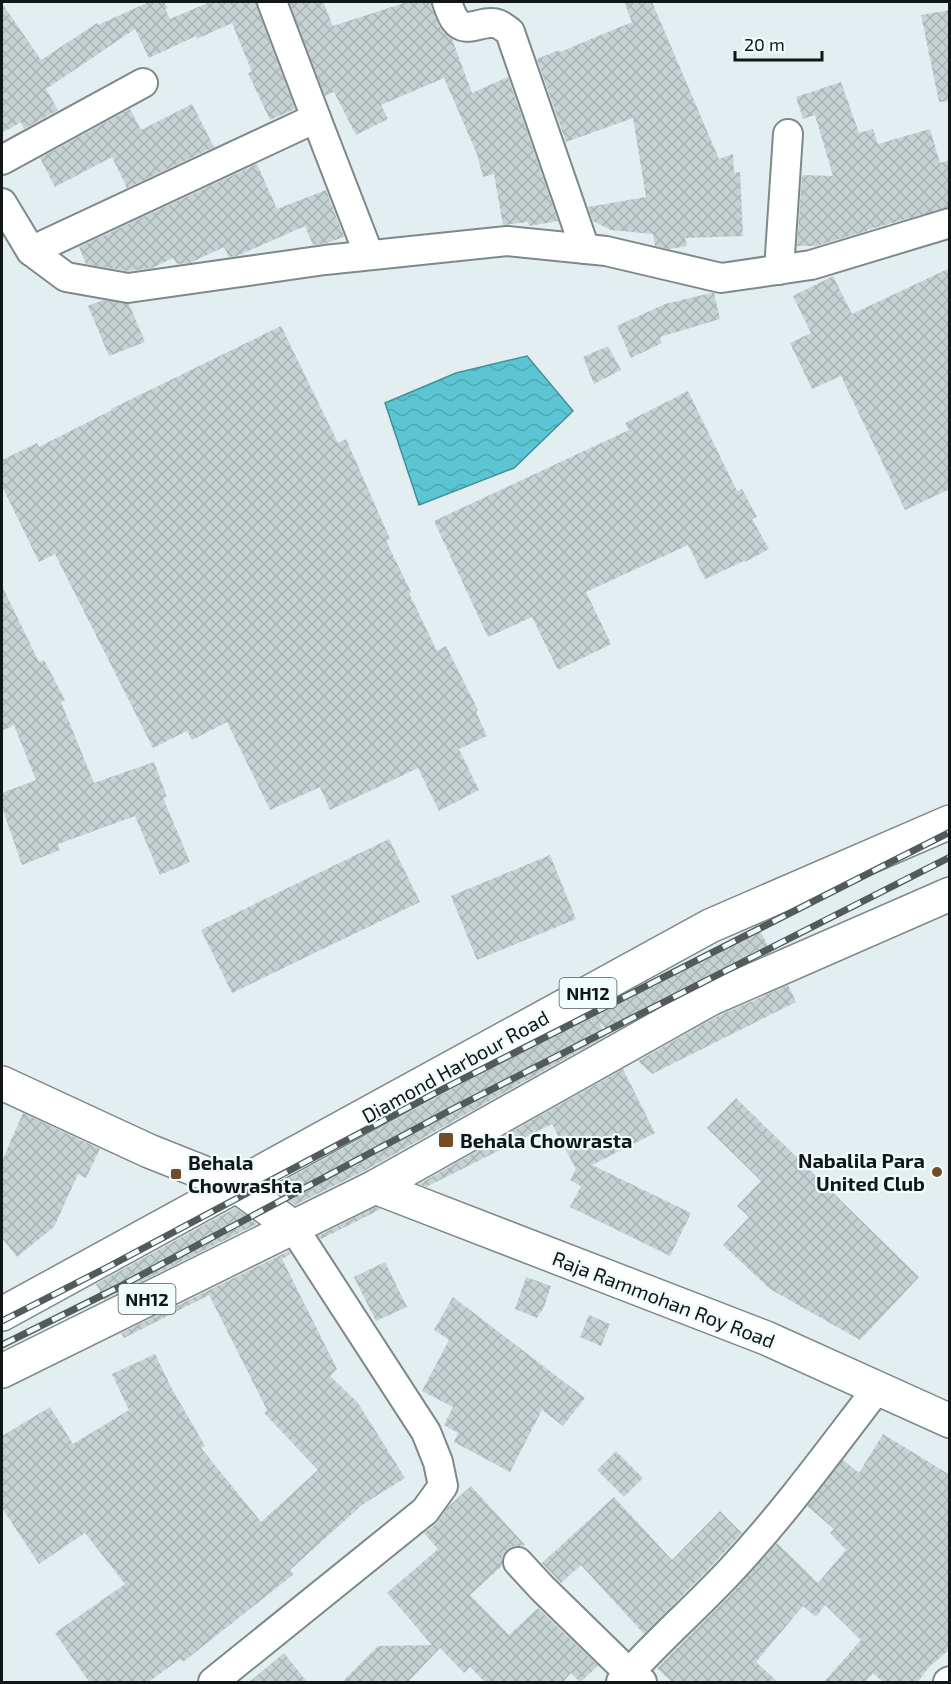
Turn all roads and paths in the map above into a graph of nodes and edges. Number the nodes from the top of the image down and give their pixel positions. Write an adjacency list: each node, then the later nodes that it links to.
1 (272, 2): 4 (street)
2 (447, 2): 9 (street)
3 (144, 83): 6 (street)
4 (316, 118): 10 (street); 11 (street)
5 (788, 134): 12 (street)
6 (2, 160)
7 (2, 203): 10 (street)
8 (950, 223): 12 (street)
9 (585, 249): 11 (street); 12 (street)
10 (31, 251): 11 (street)
11 (369, 255)
12 (779, 270)
13 (950, 822): 16 (main road, Diamond Harbour Road / NH12)
14 (950, 894): 17 (main road, NH12)
15 (2, 1083): 16 (main road)
16 (237, 1186): 18 (main road); 19 (main road, Diamond Harbour Road / NH12)
17 (375, 1186): 18 (main road, NH12); 21 (main road, Raja Rammohan Roy Road)
18 (293, 1227): 20 (main road, NH12); 25 (street)
19 (2, 1314)
20 (2, 1371)
21 (877, 1389): 22 (main road, Raja Rammohan Roy Road); 24 (street)
22 (950, 1421)
23 (518, 1562): 24 (street)
24 (630, 1679)
25 (213, 1683)

